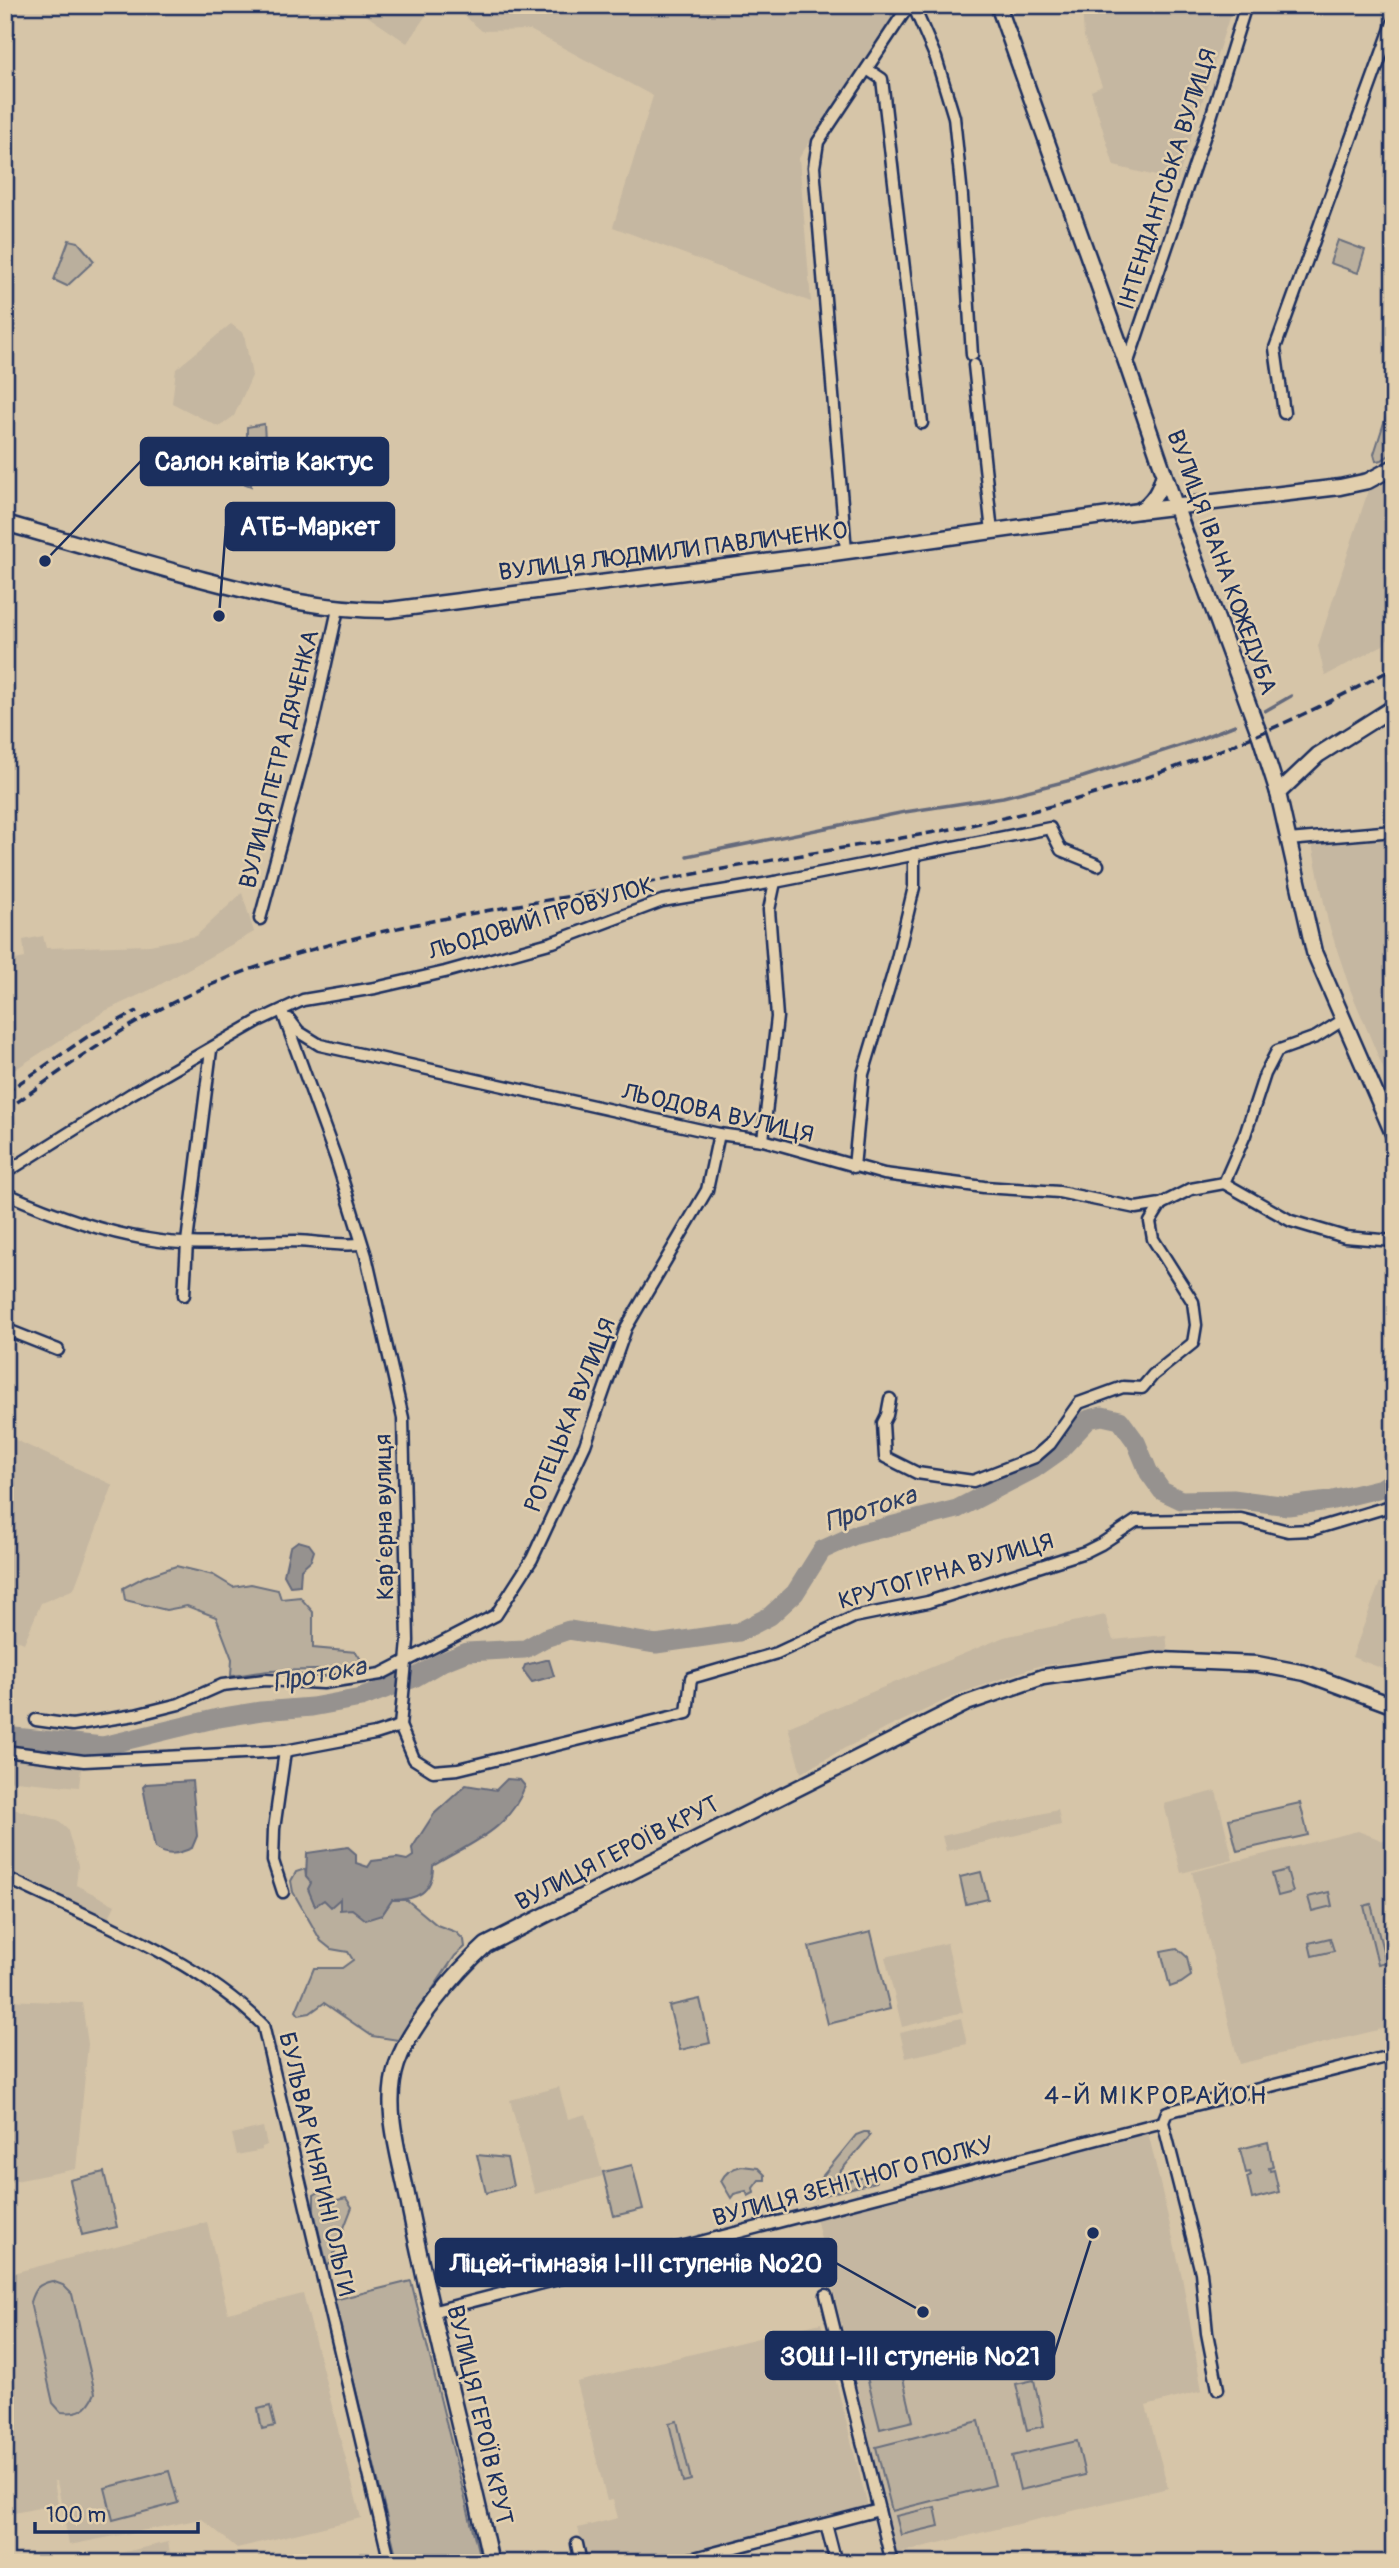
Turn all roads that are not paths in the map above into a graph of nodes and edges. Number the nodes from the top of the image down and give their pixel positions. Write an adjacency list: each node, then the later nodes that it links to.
1 (911, 5): 5 (street); 15 (street)
2 (998, 5): 6 (street, ВУЛИЦЯ ІВАНА КОЖЕДУБА)
3 (1246, 5): 6 (street, ІНТЕНДАНТСЬКА ВУЛИЦЯ)
4 (1394, 20): 7 (street)
5 (867, 69): 8 (street); 17 (street)
6 (1128, 365): 10 (street, ВУЛИЦЯ ІВАНА КОЖЕДУБА)
7 (1284, 413)
8 (922, 423)
9 (1394, 467): 11 (street, ВУЛИЦЯ ЛЮДМИЛИ ПАВЛИЧЕНКО)
10 (1166, 480): 11 (street); 12 (street, ВУЛИЦЯ ІВАНА КОЖЕДУБА); 13 (street)
11 (1208, 504): 12 (street, ВУЛИЦЯ ЛЮДМИЛИ ПАВЛИЧЕНКО); 16 (street)
12 (1175, 508): 13 (street, ВУЛИЦЯ ЛЮДМИЛИ ПАВЛИЧЕНКО); 16 (street, ВУЛИЦЯ ІВАНА КОЖЕДУБА)
13 (1146, 510): 15 (street, ВУЛИЦЯ ЛЮДМИЛИ ПАВЛИЧЕНКО); 16 (street)
14 (5, 523): 18 (street, ВУЛИЦЯ ЛЮДМИЛИ ПАВЛИЧЕНКО)
15 (992, 532): 17 (street, ВУЛИЦЯ ЛЮДМИЛИ ПАВЛИЧЕНКО)
16 (1186, 535): 20 (street, ВУЛИЦЯ ІВАНА КОЖЕДУБА)
17 (846, 551): 18 (street, ВУЛИЦЯ ЛЮДМИЛИ ПАВЛИЧЕНКО)
18 (338, 609): 26 (street, ВУЛИЦЯ ПЕТРА ДЯЧЕНКА)
19 (1394, 707): 20 (street)
20 (1278, 793): 22 (street, ВУЛИЦЯ ІВАНА КОЖЕДУБА)
21 (1394, 831): 22 (street)
22 (1288, 840): 28 (street, ВУЛИЦЯ ІВАНА КОЖЕДУБА)
23 (914, 854): 24 (street, ЛЬОДОВИЙ ПРОВУЛОК); 25 (street, ЛЬОДОВИЙ ПРОВУЛОК); 33 (street)
24 (1098, 865)
25 (775, 882): 27 (street, ЛЬОДОВИЙ ПРОВУЛОК); 32 (street)
26 (260, 919)
27 (282, 1011): 29 (street); 30 (street, ЛЬОДОВА ВУЛИЦЯ); 40 (street, Карʼєрна вулиця)
28 (1343, 1020): 31 (street, ВУЛИЦЯ ІВАНА КОЖЕДУБА); 35 (street)
29 (211, 1050): 34 (street); 39 (street)
30 (719, 1134): 32 (street, ЛЬОДОВА ВУЛИЦЯ); 46 (street, РОТЕЦЬКА ВУЛИЦЯ)
31 (1394, 1136)
32 (763, 1140): 33 (street, ЛЬОДОВА ВУЛИЦЯ)
33 (854, 1167): 37 (street, ЛЬОДОВА ВУЛИЦЯ)
34 (5, 1173)
35 (1224, 1183): 37 (street, ЛЬОДОВА ВУЛИЦЯ); 38 (street)
36 (5, 1193): 39 (street)
37 (1161, 1205): 44 (street)
38 (1394, 1241)
39 (187, 1242): 40 (street); 41 (street)
40 (360, 1244): 46 (street, Карʼєрна вулиця)
41 (184, 1295)
42 (5, 1329): 43 (street)
43 (58, 1350)
44 (890, 1399)
45 (1394, 1505): 49 (street, КРУТОГІРНА ВУЛИЦЯ)
46 (404, 1662): 48 (street); 49 (street, Карʼєрна вулиця)
47 (1394, 1706): 57 (street, ВУЛИЦЯ ГЕРОЇВ КРУТ)
48 (36, 1720)
49 (400, 1726): 51 (street)
50 (5, 1751): 51 (street)
51 (285, 1751): 53 (street)
52 (5, 1877): 62 (street, БУЛЬВАР КНЯГИНІ ОЛЬГИ)
53 (283, 1892)
54 (1394, 2055): 55 (street, ВУЛИЦЯ ЗЕНІТНОГО ПОЛКУ)
55 (1163, 2122): 57 (street, ВУЛИЦЯ ЗЕНІТНОГО ПОЛКУ); 58 (street)
56 (826, 2295): 59 (street)
57 (432, 2312): 63 (street, ВУЛИЦЯ ГЕРОЇВ КРУТ)
58 (1218, 2389)
59 (879, 2510): 60 (street); 67 (street)
60 (826, 2524): 65 (street); 66 (street)
61 (577, 2544): 64 (street)
62 (390, 2563)
63 (491, 2563)
64 (581, 2563)
65 (675, 2563)
66 (836, 2563)
67 (892, 2563)

